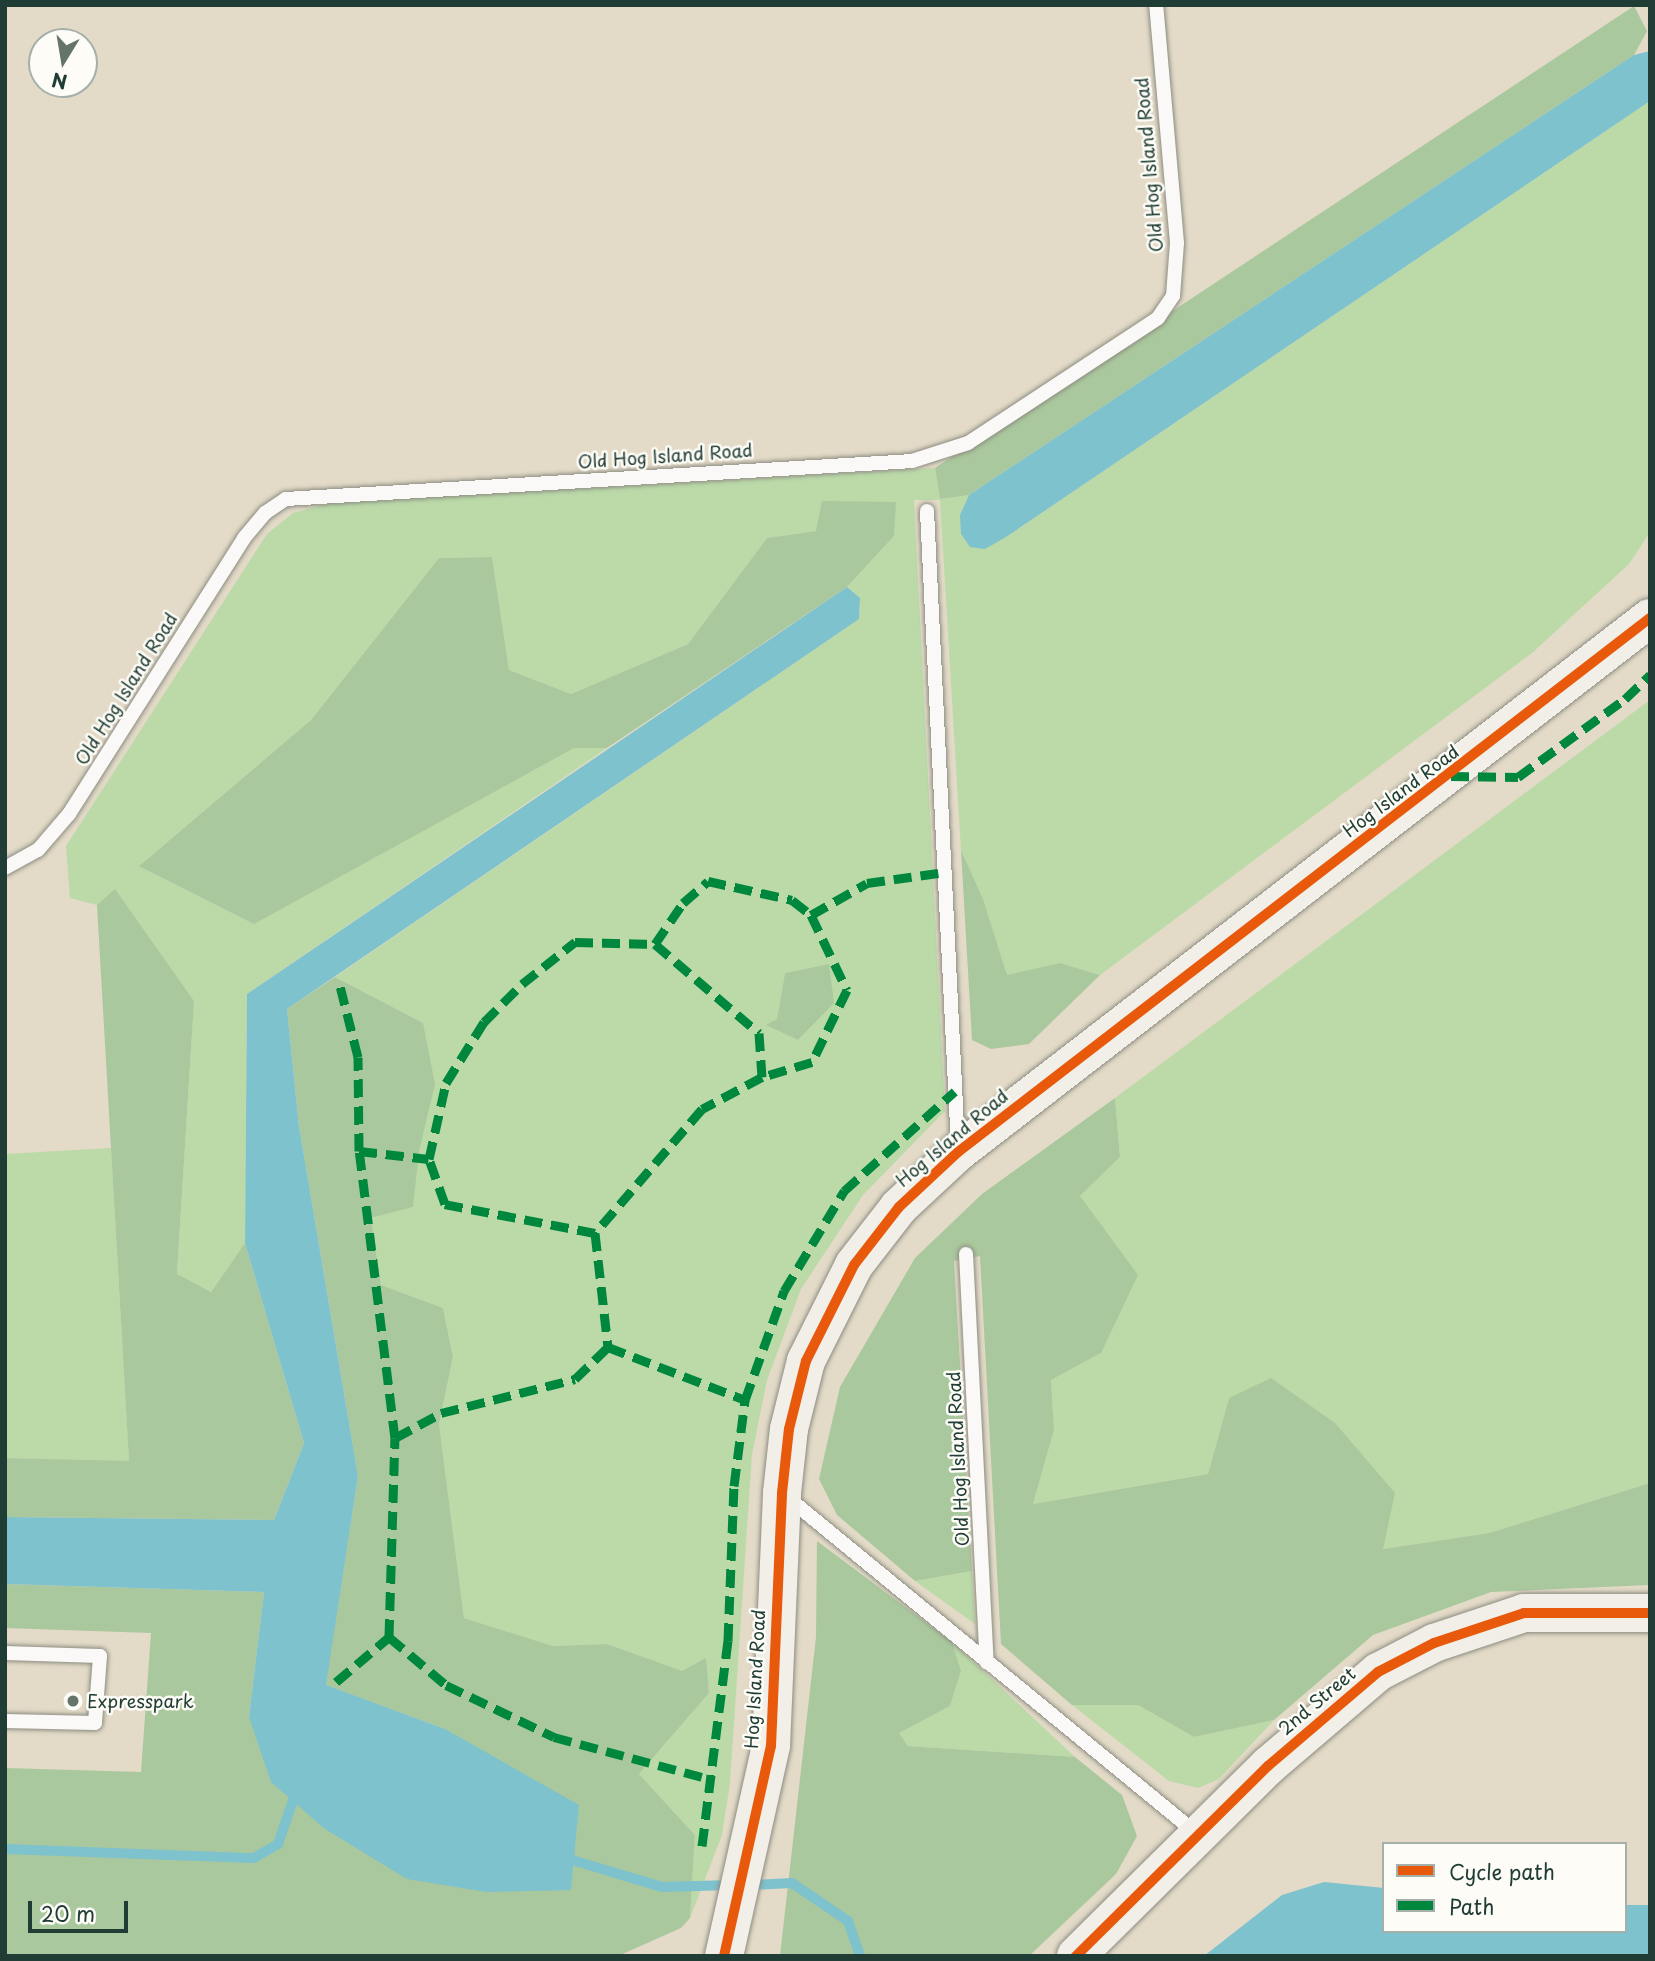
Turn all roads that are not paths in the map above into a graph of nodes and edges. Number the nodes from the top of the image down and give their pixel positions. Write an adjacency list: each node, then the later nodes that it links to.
1 (1156, 5): 4 (lane, Old Hog Island Road)
2 (927, 511): 5 (lane)
3 (1650, 618): 5 (street, Hog Island Road)
4 (5, 868)
5 (958, 1152): 7 (street, Hog Island Road)
6 (966, 1254): 10 (lane, Old Hog Island Road)
7 (782, 1493): 10 (lane); 13 (street, Hog Island Road)
8 (1650, 1613): 12 (street, 2nd Street)
9 (5, 1653): 11 (lane)
10 (987, 1662): 12 (lane)
11 (5, 1721)
12 (1200, 1836): 14 (street, 2nd Street)
13 (728, 1938)
14 (1076, 1956)

